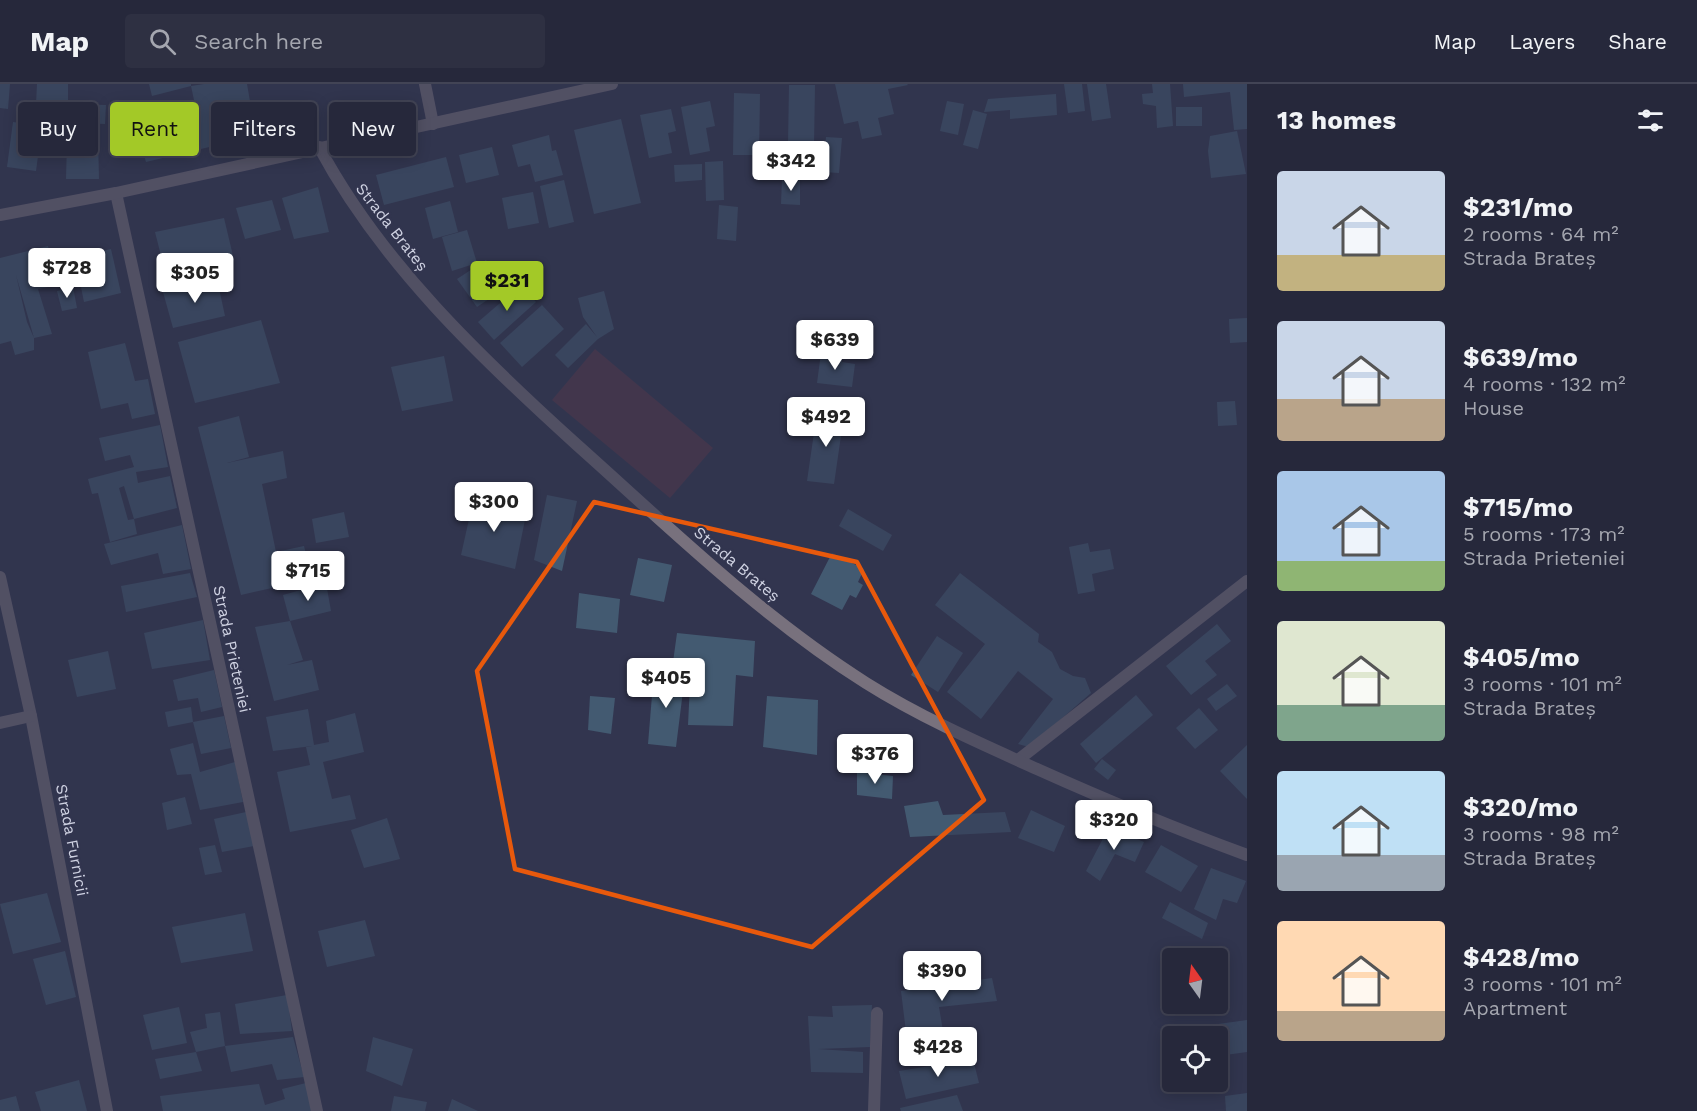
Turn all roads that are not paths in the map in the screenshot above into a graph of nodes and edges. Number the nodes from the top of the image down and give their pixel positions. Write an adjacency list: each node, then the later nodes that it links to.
1 (425, 84): 3 (street)
2 (612, 84): 3 (street)
3 (433, 124): 4 (street)
4 (319, 147): 5 (street); 11 (street, Strada Brateș)
5 (116, 194): 6 (street); 15 (street, Strada Prieteniei)
6 (0, 215)
7 (0, 577): 9 (street, Strada Furnicii)
8 (1247, 581): 11 (street)
9 (31, 716): 10 (street); 14 (street, Strada Furnicii)
10 (0, 723)
11 (1017, 760): 12 (street, Strada Brateș)
12 (1247, 855)
13 (877, 1013): 16 (street)
14 (107, 1111)
15 (317, 1111)
16 (874, 1111)

